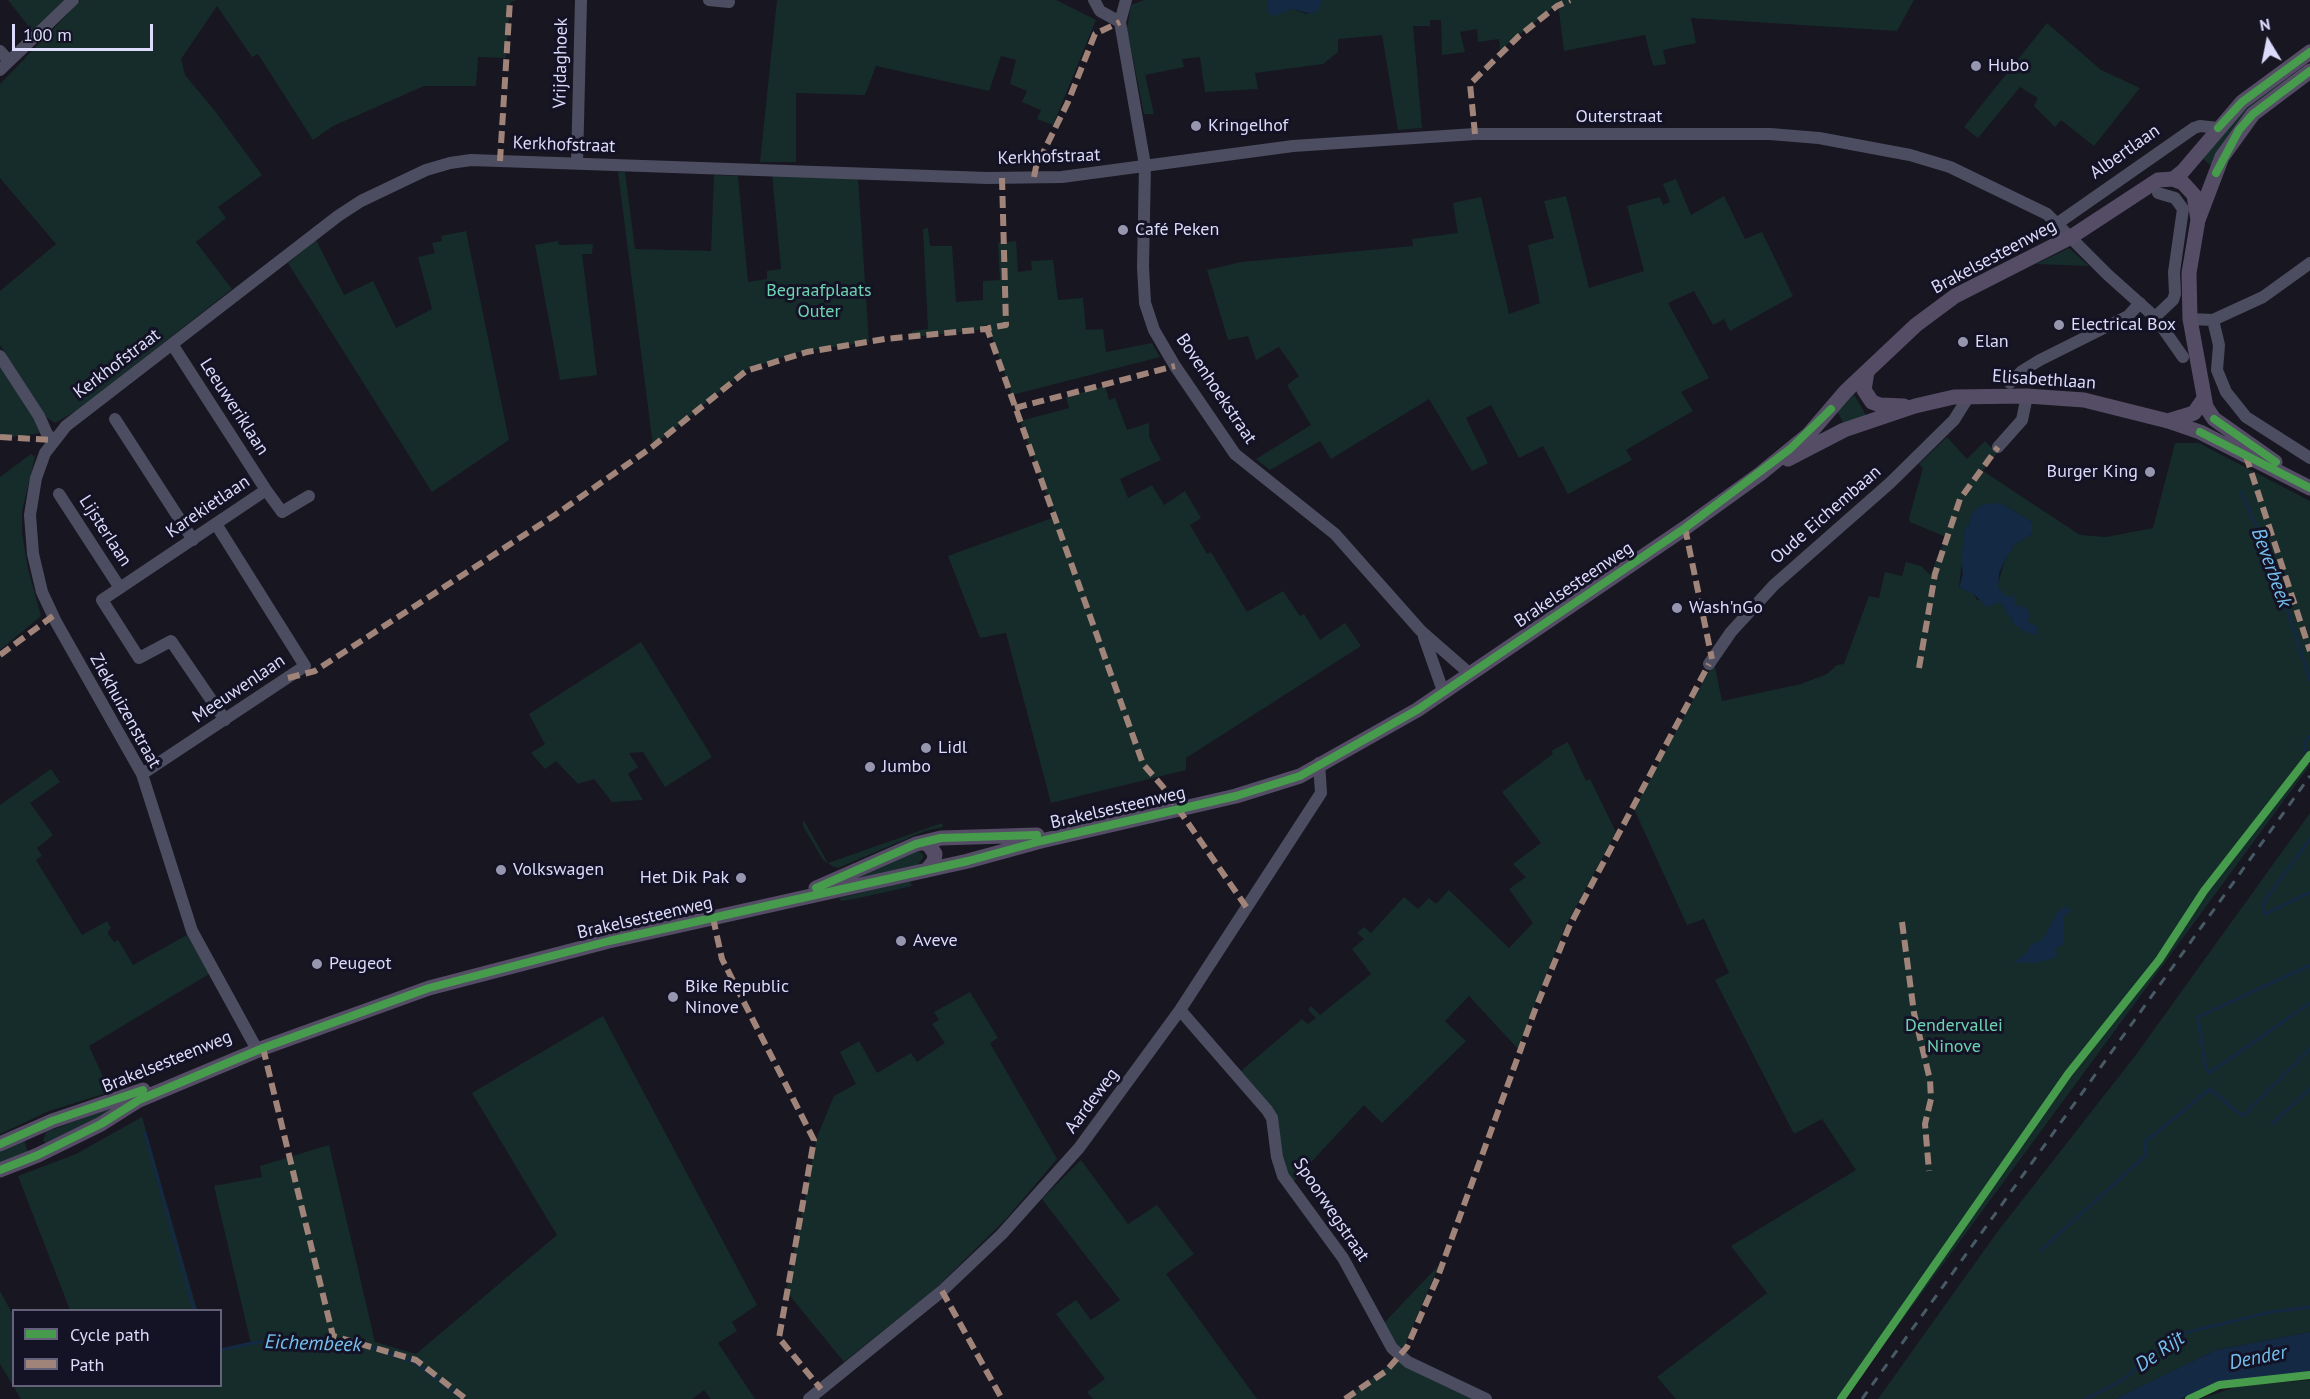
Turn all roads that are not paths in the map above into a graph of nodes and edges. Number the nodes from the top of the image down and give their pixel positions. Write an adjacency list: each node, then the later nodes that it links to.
1 (73, 0): 10 (street)
2 (580, 0): 14 (street, Vrijdaghoek)
3 (710, 0): 6 (street)
4 (1094, 0): 7 (street)
5 (1126, 0): 7 (street)
6 (729, 2)
7 (1120, 22): 15 (street, Bovenhoekstraat)
8 (0, 51): 10 (street)
9 (2310, 52): 13 (main road)
10 (9, 61): 11 (street)
11 (0, 70)
12 (2310, 71): 18 (main road)
13 (2218, 128): 16 (main road); 19 (street, Albertlaan)
14 (577, 163): 15 (street, Kerkhofstraat); 26 (street, Kerkhofstraat)
15 (1145, 165): 19 (street, Outerstraat); 49 (street, Bovenhoekstraat)
16 (2173, 179): 18 (main road); 20 (main road)
17 (2158, 193): 23 (street)
18 (2198, 220): 24 (main road)
19 (2058, 223): 20 (street, Outerstraat)
20 (2071, 237): 22 (street, Brakelsesteenweg); 29 (main road, Brakelsesteenweg)
21 (2310, 263): 25 (street)
22 (2140, 303): 23 (street, Brakelsesteenweg); 30 (street)
23 (2154, 317): 28 (street, Brakelsesteenweg)
24 (2190, 319): 25 (street); 33 (main road)
25 (2213, 320): 40 (street)
26 (172, 344): 37 (street, Kerkhofstraat); 43 (street, Leeuweriklaan)
27 (0, 356): 38 (street)
28 (2183, 357)
29 (1867, 372): 34 (main road); 41 (main road, Brakelsesteenweg)
30 (2010, 383)
31 (1969, 396): 32 (main road, Elisabethlaan); 34 (main road, Elisabethlaan); 50 (street, Oude Eichembaan)
32 (2027, 396): 36 (main road, Elisabethlaan); 39 (street)
33 (2203, 400): 36 (main road); 42 (main road, Elisabethlaan)
34 (1916, 406): 41 (main road, Brakelsesteenweg)
35 (115, 419): 47 (street)
36 (2168, 421): 42 (main road, Elisabethlaan)
37 (66, 426): 38 (street, Ziekhuizenstraat)
38 (53, 440): 55 (street, Ziekhuizenstraat)
39 (1998, 447)
40 (2310, 458)
41 (1760, 474): 51 (main road, Brakelsesteenweg)
42 (2310, 488)
43 (266, 490): 45 (street, Karekietlaan); 46 (street, Karekietlaan)
44 (59, 494): 48 (street, Lijsterlaan)
45 (309, 496)
46 (216, 524): 47 (street, Karekietlaan); 53 (street, Meeuwenlaan)
47 (193, 540): 48 (street, Karekietlaan)
48 (120, 588): 53 (street)
49 (1421, 631): 51 (street, Bovenhoekstraat); 52 (street, Bovenhoekstraat)
50 (1709, 664)
51 (1469, 673): 52 (main road, Brakelsesteenweg)
52 (1443, 691): 54 (main road, Brakelsesteenweg)
53 (225, 720): 55 (street, Meeuwenlaan)
54 (1319, 763): 56 (main road, Brakelsesteenweg); 58 (main road, Brakelsesteenweg); 60 (street, Aardeweg)
55 (141, 774): 61 (street, Ziekhuizenstraat)
56 (963, 836): 57 (main road, Brakelsesteenweg); 58 (main road)
57 (923, 843): 59 (main road); 61 (main road, Brakelsesteenweg)
58 (968, 861): 59 (main road, Brakelsesteenweg)
59 (927, 870): 64 (main road, Brakelsesteenweg)
60 (1180, 1010): 66 (street, Aardeweg); 67 (street, Spoorwegstraat)
61 (254, 1044): 62 (main road, Brakelsesteenweg)
62 (30, 1131): 63 (main road, Brakelsesteenweg); 64 (main road)
63 (0, 1144)
64 (38, 1155): 65 (main road, Brakelsesteenweg)
65 (0, 1170)
66 (809, 1399)
67 (1486, 1399)

